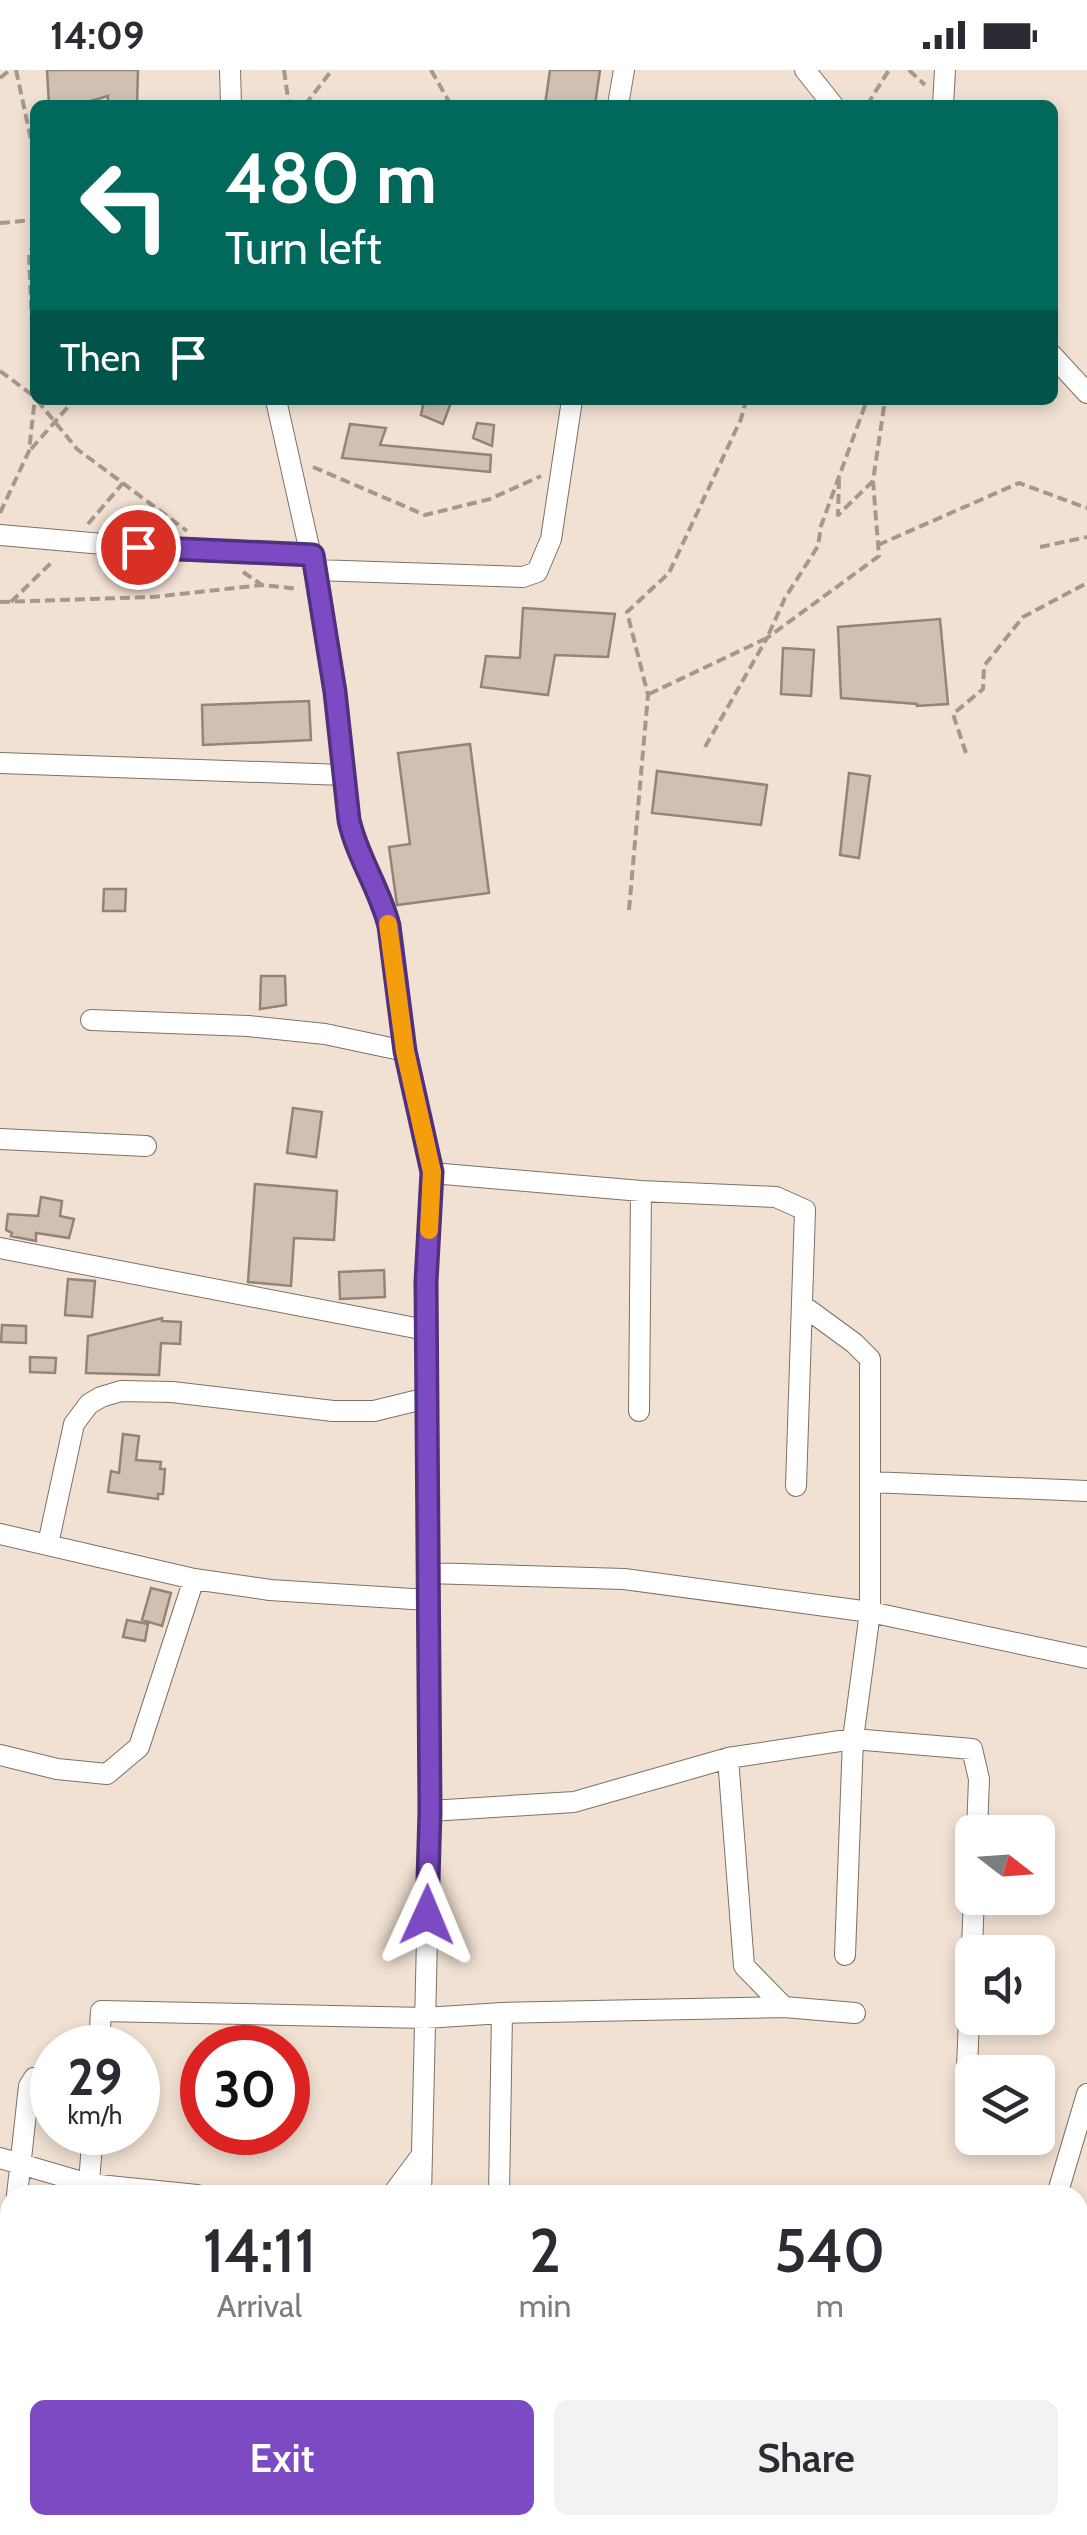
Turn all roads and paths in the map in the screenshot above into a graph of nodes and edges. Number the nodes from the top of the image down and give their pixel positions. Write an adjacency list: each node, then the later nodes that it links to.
1 (13, 70): 10 (path); 19 (path)
2 (230, 70): 11 (street)
3 (284, 70): 12 (path)
4 (431, 70): 14 (path)
5 (624, 70): 15 (street)
6 (806, 70): 16 (street)
7 (888, 70): 17 (path)
8 (945, 70): 18 (street)
9 (332, 71): 13 (path)
10 (0, 78)
11 (232, 100)
12 (289, 100)
13 (310, 100)
14 (448, 100)
15 (619, 100)
16 (829, 100)
17 (871, 100)
18 (943, 100)
19 (30, 138)
20 (30, 220): 21 (path)
21 (0, 223)
22 (30, 251): 23 (path)
23 (30, 290)
24 (1058, 362): 26 (street)
25 (0, 371): 27 (path)
26 (1087, 393)
27 (30, 394)
28 (35, 405): 36 (path)
29 (41, 405): 47 (path)
30 (70, 405): 36 (path)
31 (277, 405): 37 (street)
32 (571, 405): 38 (street)
33 (745, 405): 54 (path)
34 (864, 405): 39 (path)
35 (883, 405): 40 (path)
36 (29, 451): 42 (path)
37 (290, 457): 38 (path); 48 (street)
38 (562, 467): 48 (street)
39 (840, 472): 40 (path); 53 (path)
40 (872, 481): 45 (path)
41 (1087, 508): 45 (path)
42 (0, 513)
43 (0, 535): 47 (street)
44 (1087, 537): 46 (path)
45 (878, 545): 53 (path)
46 (1040, 547)
47 (213, 552): 48 (street); 50 (path)
48 (314, 562): 51 (street)
49 (1087, 584): 56 (path)
50 (262, 585): 51 (path); 52 (path)
51 (319, 592): 58 (street)
52 (0, 602)
53 (767, 638): 54 (path); 55 (path)
54 (648, 694): 59 (path)
55 (705, 747)
56 (966, 752)
57 (0, 763): 58 (street)
58 (344, 775): 61 (street)
59 (629, 910)
60 (91, 1020): 61 (street)
61 (405, 1051): 64 (street)
62 (0, 1140): 63 (street)
63 (146, 1146)
64 (432, 1172): 65 (street); 68 (street)
65 (641, 1191): 67 (street); 70 (street)
66 (0, 1248): 68 (street)
67 (802, 1305): 71 (street); 72 (street)
68 (426, 1330): 69 (street)
69 (426, 1398): 75 (street); 76 (street)
70 (639, 1411)
71 (870, 1482): 73 (street); 79 (street)
72 (796, 1486)
73 (1087, 1492)
74 (0, 1534): 75 (street)
75 (48, 1544): 77 (street)
76 (427, 1573): 78 (street); 79 (street)
77 (194, 1579): 78 (street); 82 (street)
78 (428, 1600): 84 (street)
79 (870, 1612): 80 (street); 81 (street)
80 (1087, 1658)
81 (853, 1738): 83 (street); 85 (street); 87 (street)
82 (0, 1755)
83 (728, 1758): 84 (street); 88 (street)
84 (430, 1811): 91 (street)
85 (978, 1815)
86 (973, 1915): 93 (street)
87 (845, 1955)
88 (784, 2007): 89 (street); 90 (street)
89 (502, 2013): 91 (street); 105 (street)
90 (855, 2013)
91 (425, 2018): 92 (street); 96 (street)
92 (100, 2025)
93 (968, 2055)
94 (30, 2083): 99 (street)
95 (1087, 2094): 106 (street)
96 (422, 2154): 103 (street); 104 (street)
97 (91, 2155): 102 (street)
98 (0, 2158): 99 (street)
99 (22, 2162): 100 (street); 101 (street)
100 (19, 2185)
101 (77, 2185)
102 (89, 2185)
103 (399, 2185)
104 (420, 2185)
105 (499, 2185)
106 (1060, 2185)

